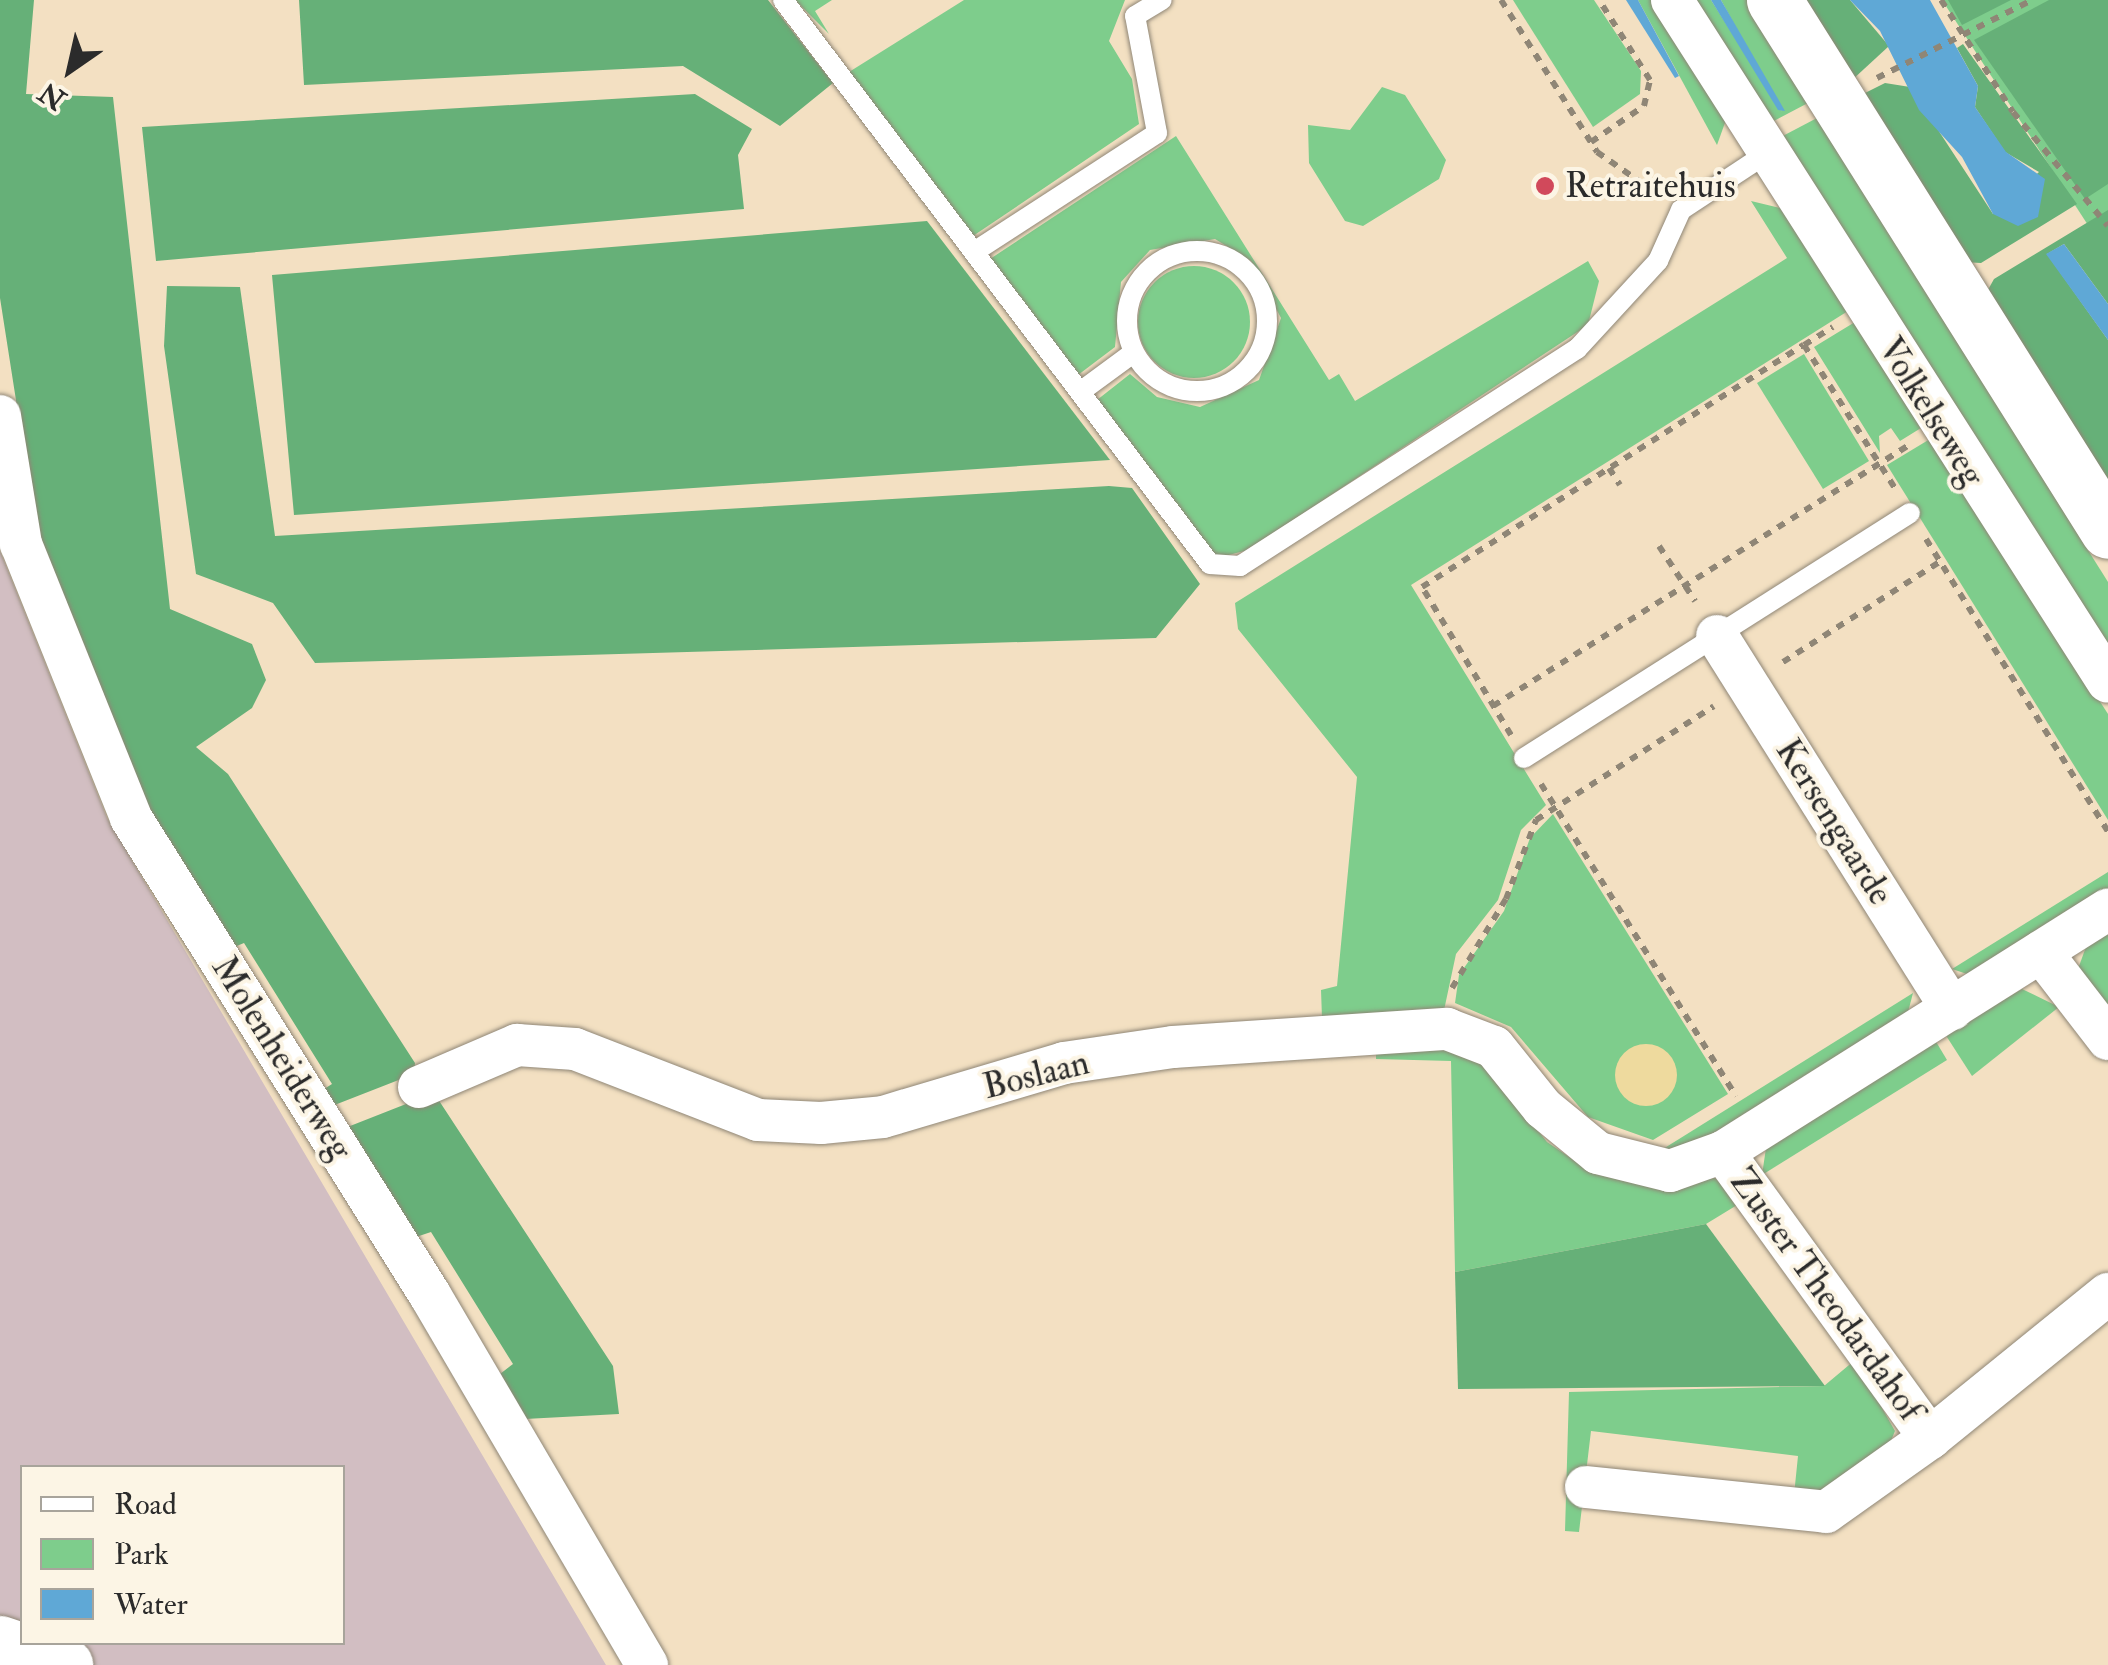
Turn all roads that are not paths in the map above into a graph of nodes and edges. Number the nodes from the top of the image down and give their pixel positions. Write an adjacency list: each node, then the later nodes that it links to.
1 (783, 0): 6 (lane)
2 (1162, 0): 6 (lane)
3 (1672, 0): 5 (street, Volkelseweg)
4 (1774, 0): 11 (street)
5 (1764, 145): 8 (lane); 13 (street, Volkelseweg)
6 (974, 252): 8 (lane)
7 (1133, 353): 7 (lane); 8 (lane)
8 (1080, 392)
9 (0, 416): 26 (street, Molenheiderweg)
10 (1910, 512): 12 (lane)
11 (2108, 530)
12 (1717, 636): 14 (lane); 17 (street, Kersengaarde)
13 (2108, 682)
14 (1524, 758)
15 (2108, 910): 16 (street)
16 (2041, 952): 17 (street); 18 (street)
17 (1952, 1008): 20 (street)
18 (2108, 1039)
19 (419, 1086): 20 (street, Boslaan)
20 (1723, 1152): 22 (street, Zuster Theodardahof)
21 (2108, 1294): 22 (street, Zuster Theodardahof)
22 (1930, 1438): 23 (street, Zuster Theodardahof)
23 (1586, 1487)
24 (0, 1642): 25 (street)
25 (65, 1665)
26 (647, 1665)

